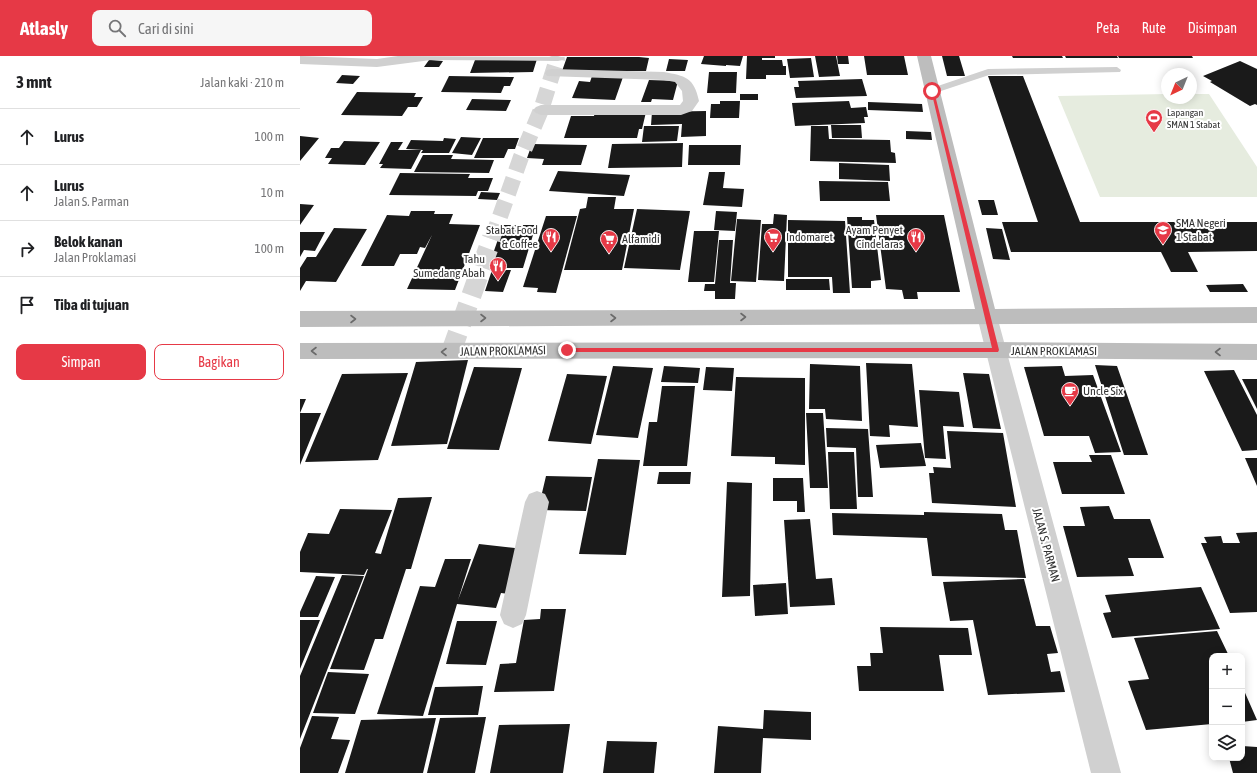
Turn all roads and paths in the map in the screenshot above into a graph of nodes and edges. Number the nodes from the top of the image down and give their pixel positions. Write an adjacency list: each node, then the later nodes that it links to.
1 (924, 56): 6 (street)
2 (558, 57): 3 (street)
3 (300, 60)
4 (1117, 70): 6 (lane)
5 (552, 73): 7 (street)
6 (932, 91): 9 (street)
7 (541, 110)
8 (1257, 315): 9 (street)
9 (987, 316): 10 (street, one-way to 9); 11 (street, JALAN S. PARMAN)
10 (300, 318)
11 (996, 350): 12 (street, JALAN PROKLAMASI, one-way to 12); 13 (street, JALAN PROKLAMASI, one-way to 11); 16 (street, JALAN S. PARMAN)
12 (300, 351)
13 (1257, 352)
14 (537, 502): 15 (street)
15 (513, 615)
16 (1106, 773)

